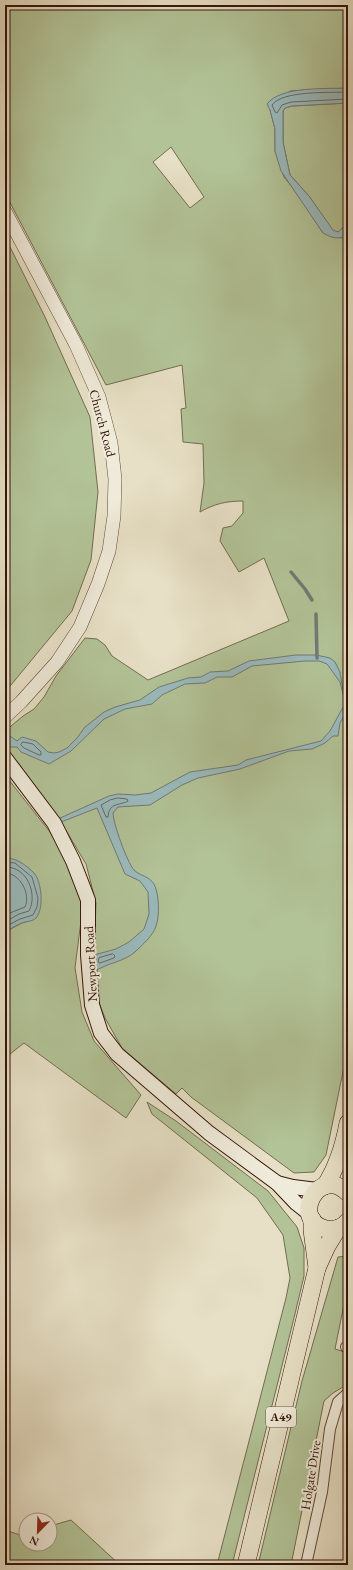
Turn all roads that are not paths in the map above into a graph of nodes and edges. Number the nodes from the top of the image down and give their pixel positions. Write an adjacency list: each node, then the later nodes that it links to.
1 (5, 211): 2 (street, Church Road)
2 (5, 717)
3 (5, 758): 6 (main road, Newport Road)
4 (348, 1123): 5 (highway)
5 (344, 1142): 7 (highway); 8 (highway)
6 (277, 1183): 7 (main road, Newport Road); 9 (main road, Newport Road)
7 (321, 1188): 8 (highway); 9 (highway)
8 (347, 1192)
9 (311, 1217): 10 (highway); 11 (highway, A49)
10 (344, 1226): 11 (highway, A49)
11 (317, 1268): 13 (highway, A49)
12 (348, 1393): 14 (street, Holgate Drive)
13 (246, 1565)
14 (306, 1565)

